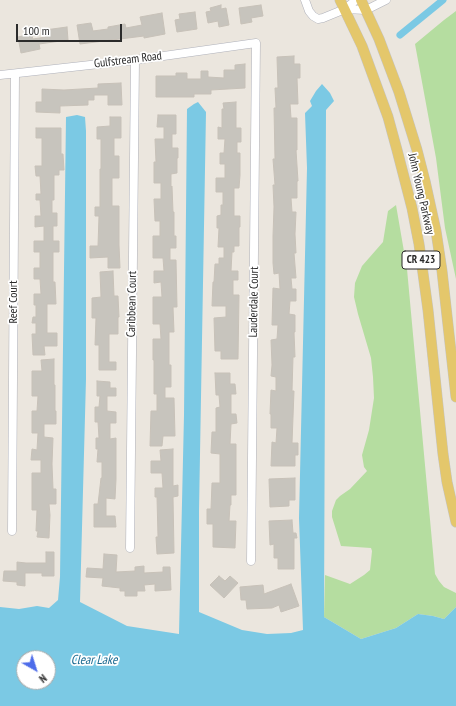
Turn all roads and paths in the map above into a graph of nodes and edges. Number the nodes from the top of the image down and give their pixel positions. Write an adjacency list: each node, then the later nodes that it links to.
1 (305, 0): 5 (street)
2 (356, 0): 5 (street)
3 (361, 0): 6 (main road, John Young Parkway / CR 423)
4 (386, 0): 6 (street)
5 (342, 4): 6 (street); 12 (main road, John Young Parkway / CR 423)
6 (366, 10): 11 (main road, John Young Parkway / CR 423)
7 (256, 43): 8 (street, Gulfstream Road); 15 (street, Lauderdale Court)
8 (135, 60): 9 (street, Gulfstream Road); 14 (street, Caribbean Court)
9 (15, 74): 10 (street, Gulfstream Road); 13 (street, Reef Court)
10 (0, 75)
11 (456, 397)
12 (456, 522)
13 (12, 531)
14 (130, 548)
15 (251, 561)

